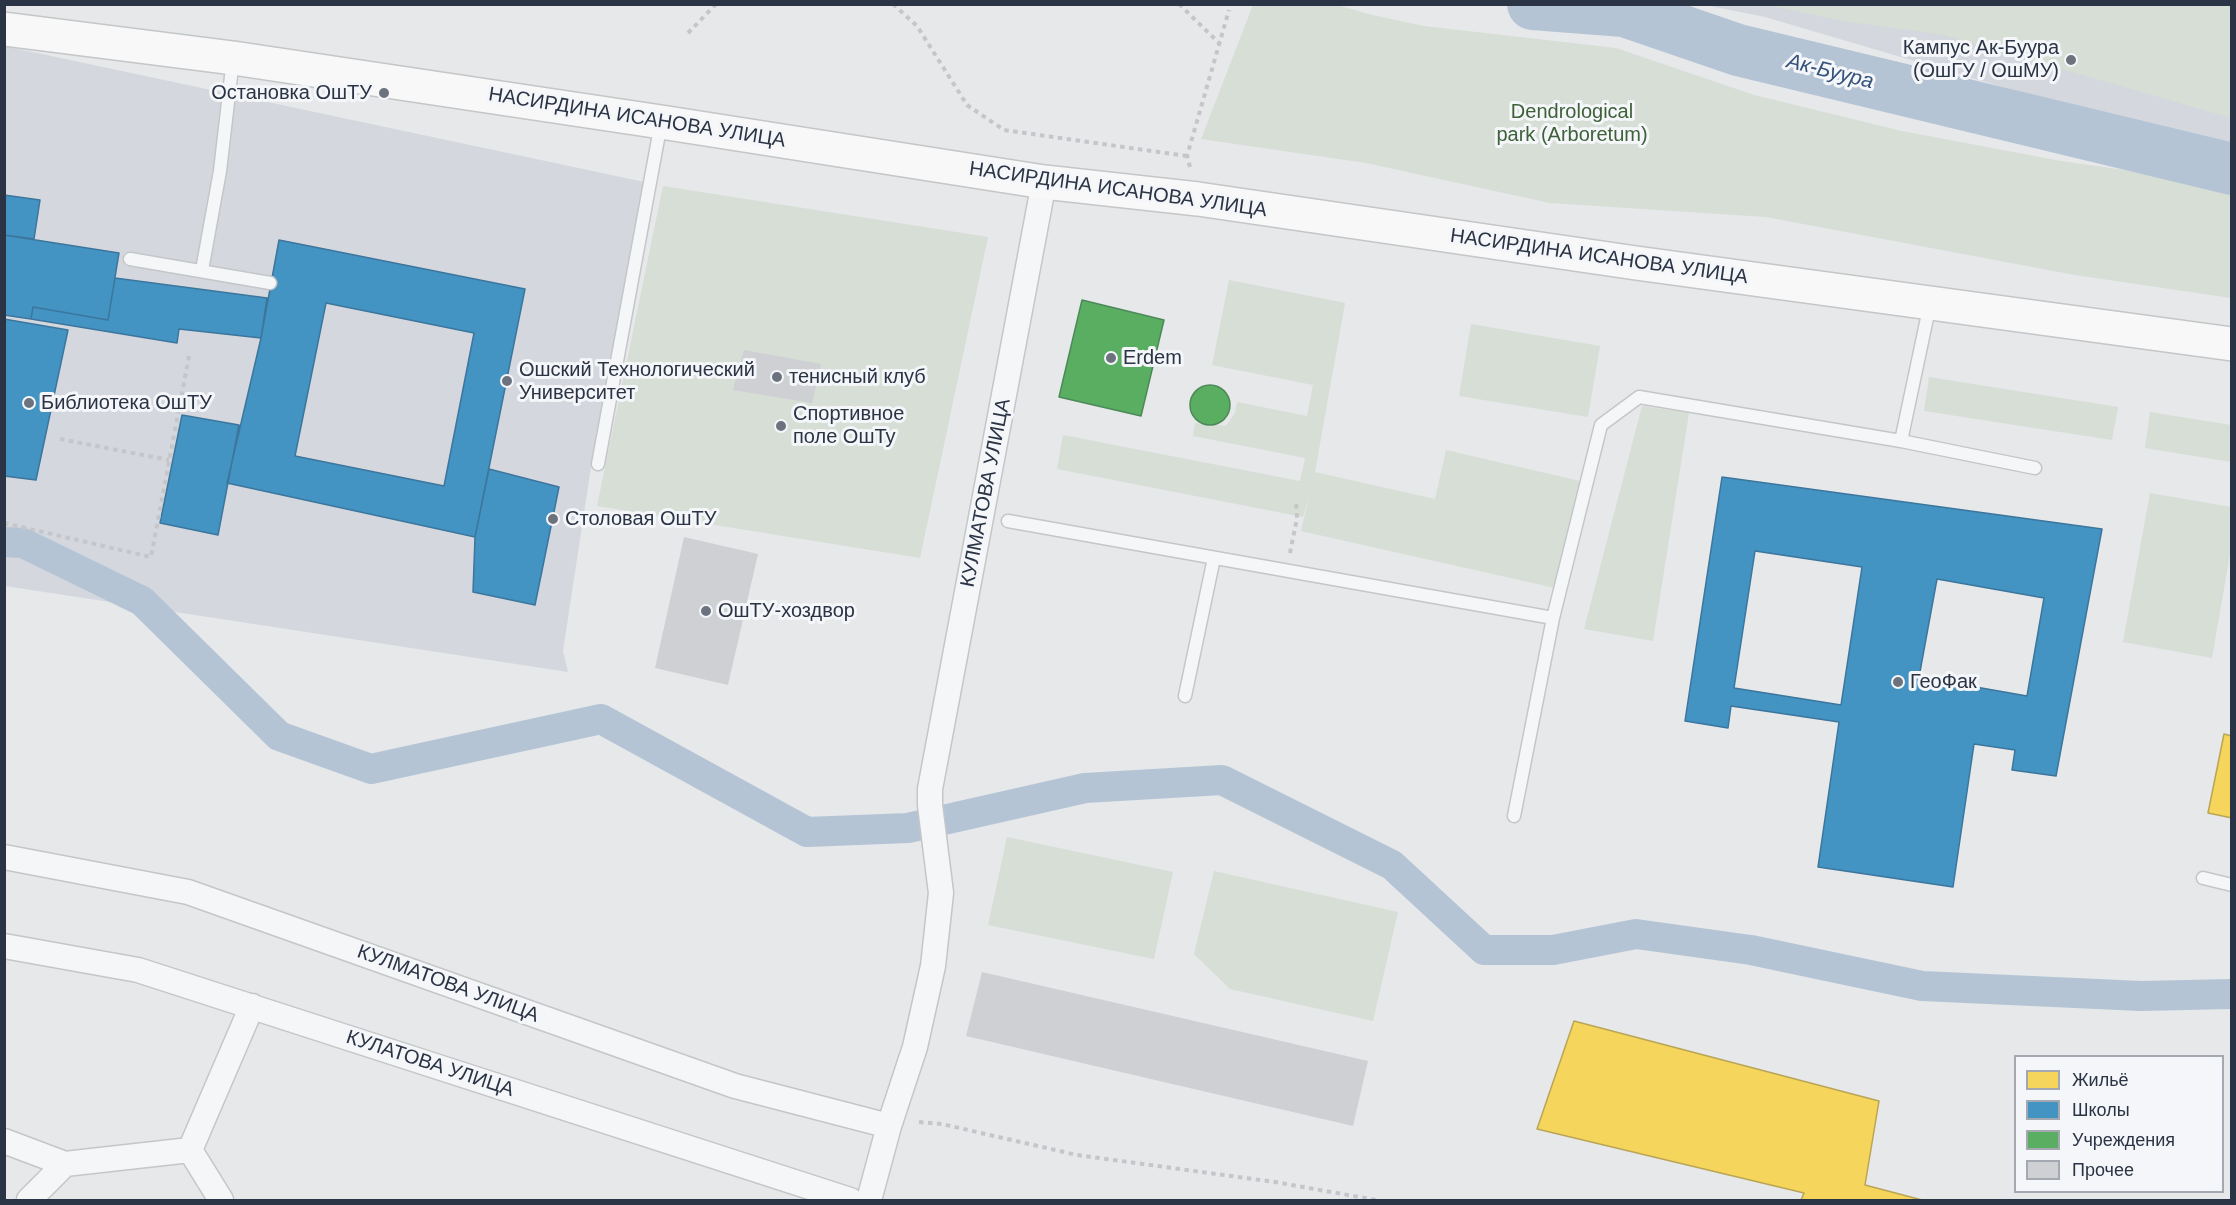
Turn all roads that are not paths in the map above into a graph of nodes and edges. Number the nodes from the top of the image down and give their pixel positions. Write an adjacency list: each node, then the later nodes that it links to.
1 (4, 29): 2 (main road, НАСИРДИНА ИСАНОВА УЛИЦА)
2 (233, 58): 3 (main road, НАСИРДИНА ИСАНОВА УЛИЦА); 6 (lane)
3 (661, 122): 4 (main road, НАСИРДИНА ИСАНОВА УЛИЦА); 11 (lane)
4 (1044, 182): 8 (main road, НАСИРДИНА ИСАНОВА УЛИЦА); 23 (street, КУЛМАТОВА УЛИЦА)
5 (130, 259): 6 (lane)
6 (202, 270): 7 (lane)
7 (270, 283)
8 (1930, 303): 9 (main road, НАСИРДИНА ИСАНОВА УЛИЦА); 10 (lane)
9 (2232, 344)
10 (1901, 441): 12 (lane); 15 (lane)
11 (598, 464)
12 (2035, 468)
13 (1008, 521): 14 (lane)
14 (1214, 558): 15 (lane); 16 (lane)
15 (1553, 618): 17 (lane)
16 (1185, 696)
17 (1514, 816)
18 (4, 857): 23 (street, КУЛМАТОВА УЛИЦА)
19 (2203, 878): 20 (lane)
20 (2232, 885)
21 (4, 946): 22 (street, КУЛАТОВА УЛИЦА)
22 (252, 1006): 25 (street); 29 (street, КУЛАТОВА УЛИЦА)
23 (889, 1126): 30 (street, КУЛМАТОВА УЛИЦА)
24 (4, 1141): 26 (street)
25 (190, 1150): 26 (street); 28 (street)
26 (65, 1164): 27 (street)
27 (29, 1200)
28 (221, 1200)
29 (850, 1200)
30 (869, 1200)

